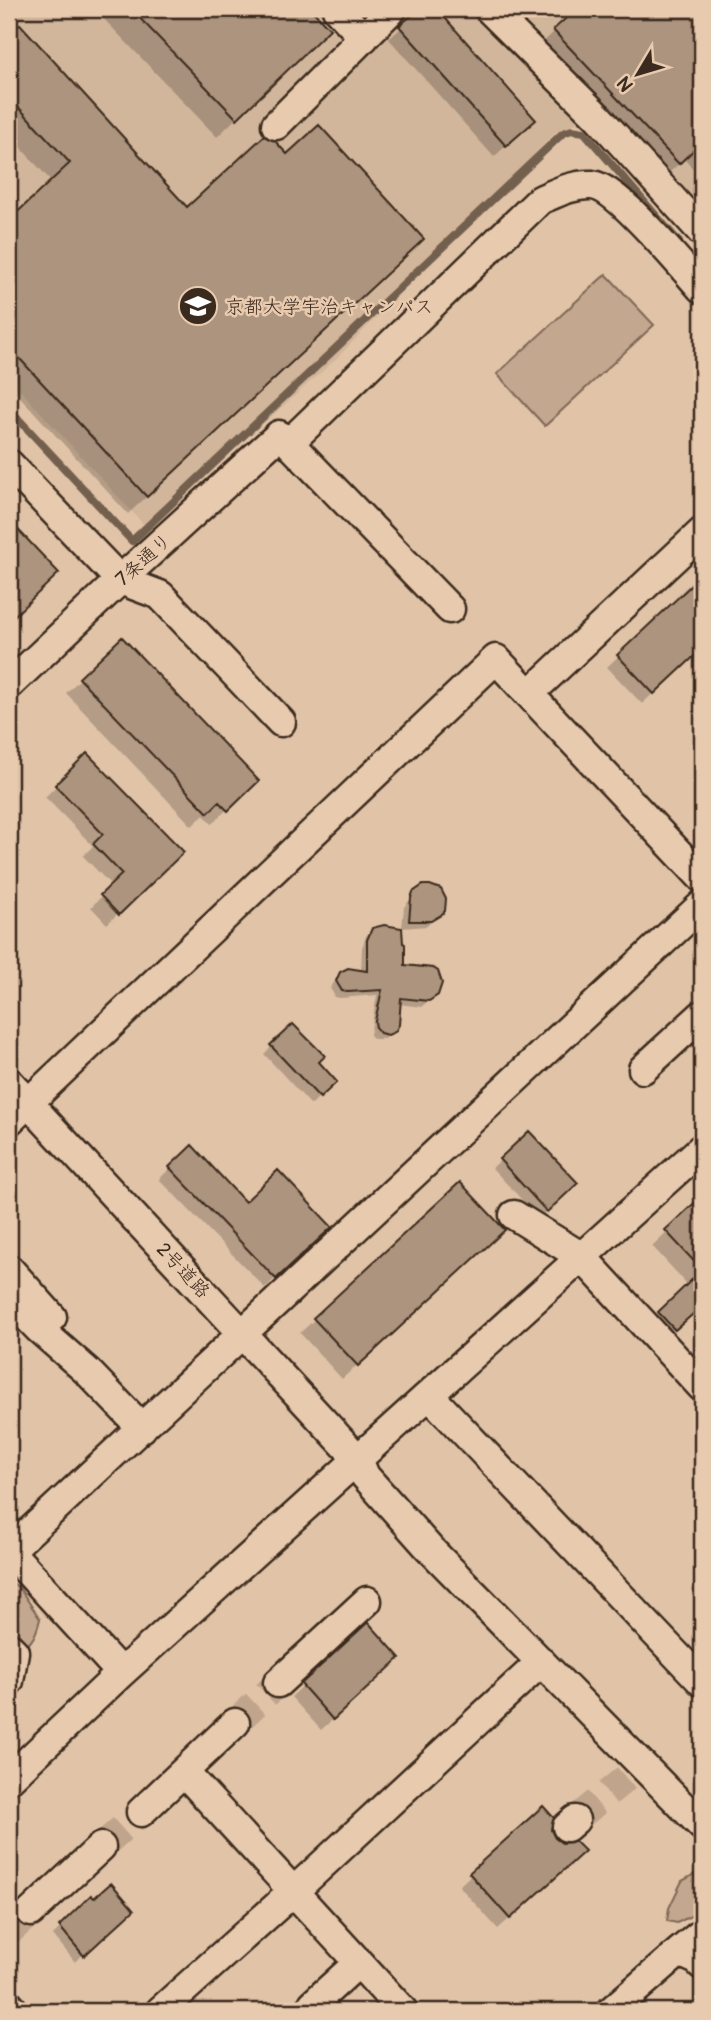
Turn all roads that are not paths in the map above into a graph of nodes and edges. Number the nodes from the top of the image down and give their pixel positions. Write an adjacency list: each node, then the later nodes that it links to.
1 (337, 9): 4 (lane)
2 (392, 9): 4 (lane)
3 (489, 9): 6 (lane)
4 (363, 38): 5 (lane)
5 (276, 125)
6 (702, 232)
7 (702, 289): 8 (lane, 7条通り)
8 (284, 439): 11 (lane, 7条通り); 12 (lane)
9 (9, 464): 11 (lane)
10 (702, 532): 14 (lane)
11 (120, 580): 13 (lane, 7条通り); 15 (lane)
12 (450, 608)
13 (10, 681)
14 (529, 694): 16 (lane); 20 (lane)
15 (281, 722)
16 (702, 878)
17 (702, 905): 26 (lane)
18 (702, 1014): 19 (lane)
19 (643, 1069)
20 (15, 1102): 26 (lane, 2号道路)
21 (702, 1148): 23 (lane)
22 (514, 1215): 23 (lane)
23 (582, 1257): 27 (lane); 29 (lane)
24 (9, 1269): 28 (lane)
25 (9, 1298): 28 (lane)
26 (244, 1334): 30 (lane); 31 (lane, 2号道路)
27 (696, 1368)
28 (88, 1372): 30 (lane)
29 (429, 1395): 31 (lane); 38 (lane)
30 (142, 1428): 32 (lane)
31 (358, 1459): 35 (lane, 2号道路); 36 (lane)
32 (9, 1551): 36 (lane)
33 (367, 1601): 39 (lane)
34 (9, 1647): 37 (lane)
35 (541, 1662): 44 (lane, 2号道路); 46 (lane)
36 (121, 1673): 42 (lane)
37 (9, 1681)
38 (702, 1682)
39 (278, 1684)
40 (235, 1723): 41 (lane)
41 (184, 1772): 43 (lane); 46 (lane)
42 (9, 1779)
43 (141, 1812)
44 (702, 1825)
45 (101, 1847): 47 (lane)
46 (294, 1891): 50 (lane); 54 (lane)
47 (31, 1912)
48 (702, 1933): 49 (lane)
49 (691, 1959): 56 (lane)
50 (358, 1963): 51 (lane); 55 (lane)
51 (313, 2004)
52 (9, 2006): 53 (lane)
53 (14, 2011)
54 (160, 2011)
55 (403, 2011)
56 (611, 2011)

